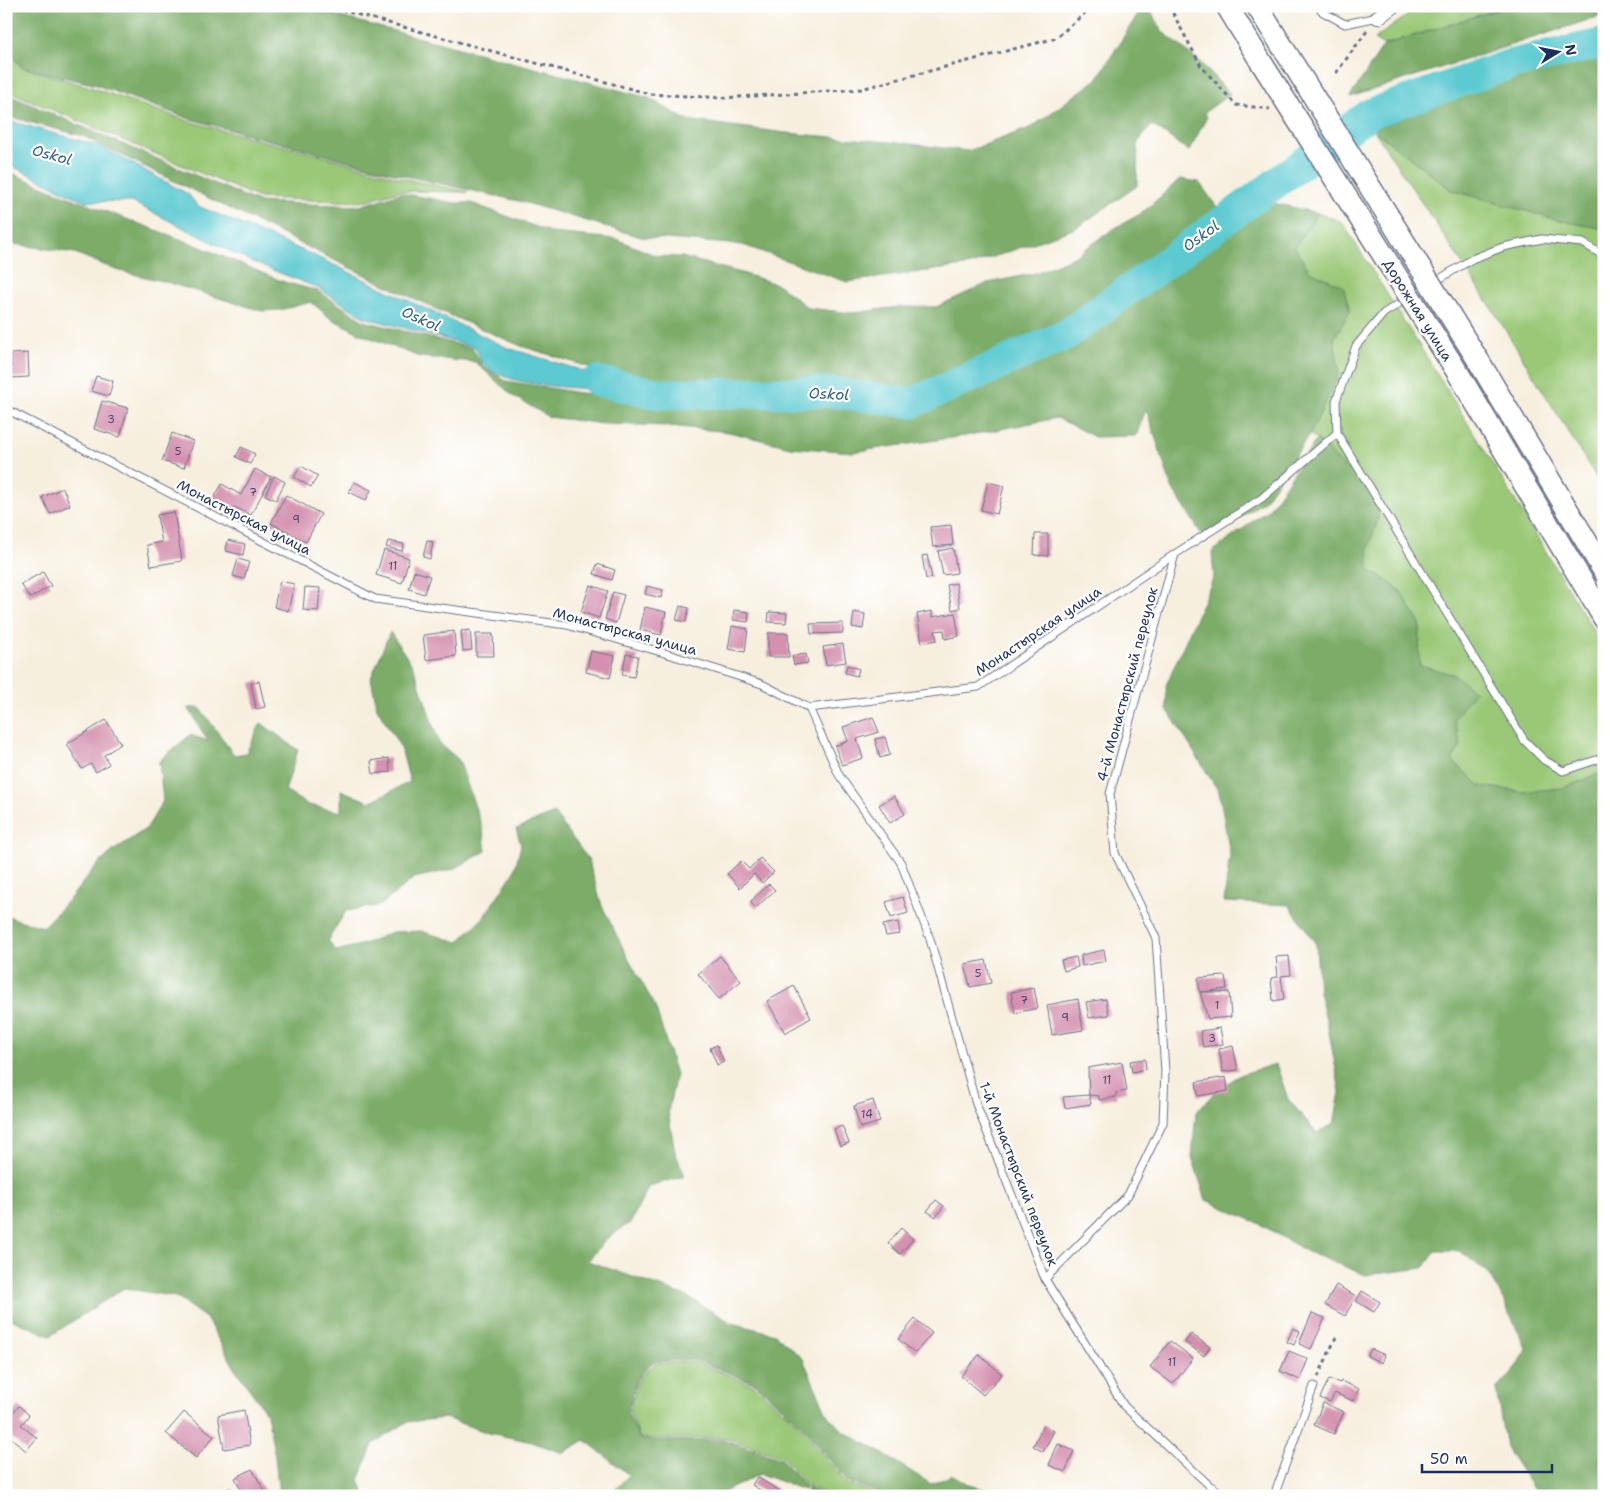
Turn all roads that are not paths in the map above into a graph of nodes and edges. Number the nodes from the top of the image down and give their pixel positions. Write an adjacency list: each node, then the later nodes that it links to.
1 (1227, 6): 11 (main road, Дорожная улица, bridge)
2 (1257, 6): 10 (main road, Дорожная улица, bridge)
3 (1318, 6): 5 (lane)
4 (1393, 6): 5 (street)
5 (1378, 17)
6 (1604, 256): 8 (lane)
7 (6, 409): 12 (lane, Монастырская улица)
8 (1337, 433): 9 (lane, Монастырская улица); 13 (lane)
9 (1175, 554): 12 (lane, Монастырская улица); 14 (lane, 4-й Монастырский переулок)
10 (1604, 571)
11 (1604, 618)
12 (809, 708): 14 (lane, 1-й Монастырский переулок)
13 (1604, 756)
14 (1045, 1279): 16 (lane, 1-й Монастырский переулок)
15 (1314, 1386): 17 (lane)
16 (1226, 1496)
17 (1274, 1496)

